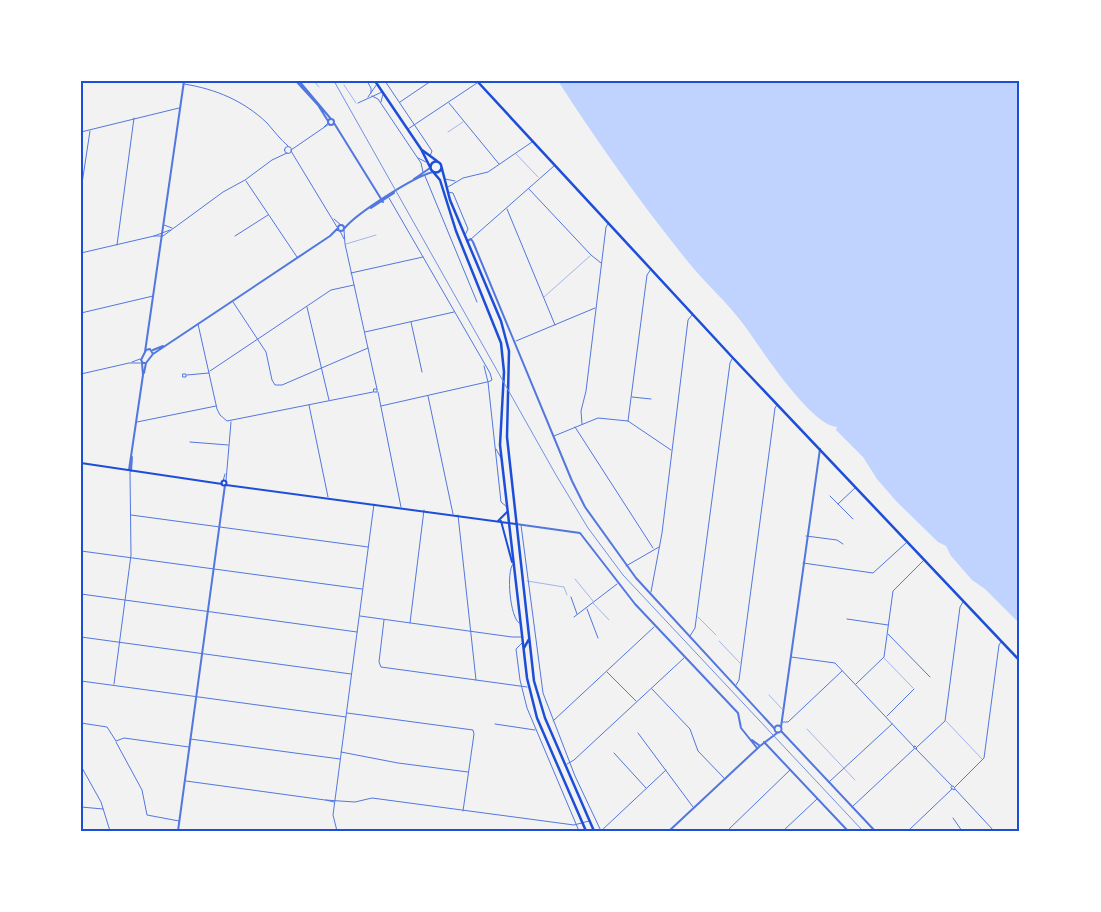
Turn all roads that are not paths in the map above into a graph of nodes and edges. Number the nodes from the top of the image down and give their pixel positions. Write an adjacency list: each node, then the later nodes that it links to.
1 (297, 81): 19 (street); 21 (street)
2 (314, 81): 10 (lane)
3 (368, 81): 8 (street); 12 (street)
4 (385, 81): 13 (street)
5 (430, 81): 13 (street)
6 (477, 82): 14 (street); 28 (main road)
7 (183, 83): 17 (street); 27 (street)
8 (376, 83): 11 (main road); 12 (street)
9 (344, 85): 15 (lane)
10 (320, 87)
11 (383, 92): 12 (street); 16 (street); 23 (main road)
12 (371, 95): 15 (street); 16 (street)
13 (399, 102): 22 (street)
14 (448, 102): 20 (street); 22 (street)
15 (358, 103)
16 (381, 103): 36 (street)
17 (180, 108): 18 (street); 59 (street)
18 (134, 118): 24 (street); 73 (street)
19 (331, 119): 21 (street); 21 (street)
20 (464, 121): 26 (lane); 40 (street)
21 (330, 123): 29 (street); 54 (street)
22 (414, 125): 23 (street); 35 (street)
23 (408, 129): 30 (main road)
24 (90, 131): 25 (street); 50 (street)
25 (81, 132)
26 (448, 132)
27 (282, 140): 29 (street); 31 (street)
28 (533, 142): 33 (street); 41 (main road)
29 (290, 149): 31 (street); 32 (street); 37 (street)
30 (421, 149): 35 (main road); 38 (main road)
31 (285, 150): 32 (street); 34 (street)
32 (287, 153): 34 (street); 37 (street)
33 (515, 153): 40 (street); 45 (lane)
34 (279, 156): 47 (street)
35 (430, 156): 39 (main road)
36 (418, 158): 38 (street); 44 (street)
37 (294, 159): 57 (street)
38 (427, 163): 42 (main road)
39 (440, 164): 42 (main road); 43 (main road); 46 (main road)
40 (499, 164): 48 (street)
41 (554, 165): 45 (street); 60 (main road)
42 (430, 168): 43 (main road); 44 (street)
43 (434, 172): 44 (street); 74 (main road)
44 (424, 173): 52 (street); 88 (street)
45 (540, 178): 49 (street)
46 (444, 179): 48 (street); 51 (main road)
47 (245, 180): 56 (street); 62 (street)
48 (457, 181): 51 (street)
49 (529, 188): 55 (street); 76 (street)
50 (81, 190)
51 (447, 190): 67 (main road); 67 (street)
52 (394, 192): 53 (street); 54 (street)
53 (389, 198): 54 (street); 78 (street)
54 (383, 200): 58 (street)
55 (506, 209): 70 (street); 86 (street)
56 (268, 214): 68 (street); 77 (street)
57 (334, 219): 61 (street); 64 (street)
58 (351, 221): 61 (street); 63 (street)
59 (164, 224): 62 (street); 65 (street)
60 (608, 224): 79 (street); 80 (main road)
61 (341, 225): 63 (street); 64 (street)
62 (172, 228): 65 (street)
63 (344, 229): 64 (street); 69 (street)
64 (339, 230): 69 (street); 77 (street)
65 (162, 235): 73 (street); 85 (street)
66 (376, 235): 72 (lane)
67 (465, 235): 71 (main road)
68 (235, 236)
69 (344, 240): 72 (street)
70 (472, 240): 71 (street); 100 (street)
71 (468, 243): 74 (main road); 83 (main road)
72 (345, 244): 81 (street)
73 (117, 245): 75 (street)
74 (462, 245): 84 (main road)
75 (81, 253)
76 (591, 255): 79 (street); 86 (lane)
77 (297, 257): 87 (street)
78 (424, 257): 81 (street); 91 (street)
79 (602, 263): 90 (street)
80 (651, 269): 93 (main road); 121 (street)
81 (351, 273): 82 (street)
82 (354, 285): 89 (street); 97 (street)
83 (489, 292): 84 (main road); 158 (main road)
84 (483, 295): 139 (main road)
85 (154, 296): 92 (street); 99 (street)
86 (543, 297): 96 (street)
87 (232, 300): 95 (street); 98 (street)
88 (477, 302)
89 (307, 306): 98 (street); 112 (street)
90 (596, 308): 96 (street); 131 (street)
91 (454, 312): 94 (street); 111 (street)
92 (81, 313)
93 (693, 315): 107 (main road); 137 (street)
94 (411, 321): 97 (street); 114 (street)
95 (197, 324): 101 (street); 113 (street)
96 (555, 325): 100 (street)
97 (364, 332): 102 (street)
98 (258, 339): 112 (street); 113 (street)
99 (148, 340): 103 (street); 104 (street)
100 (514, 342): 133 (street)
101 (167, 344): 103 (street); 105 (street)
102 (368, 348): 112 (street); 119 (street)
103 (151, 349): 104 (street); 105 (street)
104 (145, 352): 106 (street)
105 (153, 354): 108 (street)
106 (143, 358): 109 (street); 110 (street)
107 (733, 358): 125 (main road); 192 (street)
108 (147, 361): 110 (street); 116 (street)
109 (129, 363): 110 (street); 115 (street)
110 (142, 363): 116 (street)
111 (482, 363): 118 (street); 118 (street)
112 (320, 369): 122 (street)
113 (209, 372): 117 (street); 126 (street)
114 (422, 372)
115 (81, 374)
116 (143, 375): 129 (street)
117 (187, 375)
118 (488, 382): 120 (street); 136 (street)
119 (375, 390): 122 (street); 127 (street)
120 (428, 396): 127 (street); 152 (street)
121 (631, 397): 123 (street); 128 (street)
122 (328, 400): 124 (street)
123 (651, 400)
124 (309, 405): 130 (street); 145 (street)
125 (777, 405): 138 (main road); 221 (street)
126 (217, 406): 129 (street); 130 (street)
127 (380, 406): 148 (street)
128 (628, 421): 131 (street); 137 (street)
129 (136, 422): 141 (street)
130 (231, 422): 135 (street)
131 (582, 424): 132 (street)
132 (575, 427): 133 (street); 168 (street)
133 (553, 436): 174 (street)
134 (190, 442): 135 (street)
135 (229, 445): 142 (street)
136 (495, 448): 139 (street); 149 (street)
137 (672, 450): 167 (street)
138 (820, 450): 143 (main road); 161 (street)
139 (502, 458): 149 (main road)
140 (81, 463): 141 (main road)
141 (130, 470): 142 (main road); 153 (street)
142 (224, 483): 145 (main road); 160 (street)
143 (856, 488): 147 (street); 162 (main road)
144 (830, 496): 147 (street)
145 (328, 497): 146 (main road)
146 (374, 504): 148 (main road); 165 (street)
147 (838, 504): 155 (street)
148 (401, 507): 150 (main road)
149 (507, 507): 151 (main road)
150 (424, 510): 152 (main road); 196 (street)
151 (508, 511): 156 (main road); 157 (main road)
152 (453, 514): 154 (main road)
153 (130, 515): 160 (street); 170 (street)
154 (458, 515): 156 (main road); 201 (street)
155 (852, 520)
156 (500, 521): 157 (main road); 173 (main road)
157 (509, 522): 158 (main road); 166 (main road)
158 (516, 524): 159 (street); 164 (main road)
159 (521, 524): 177 (street); 178 (street)
160 (218, 527): 165 (street); 175 (street)
161 (806, 536): 163 (street); 172 (street)
162 (907, 542): 171 (main road); 172 (street)
163 (843, 544)
164 (519, 546): 166 (main road); 200 (main road)
165 (368, 547): 179 (street)
166 (512, 547): 173 (main road)
167 (659, 547): 168 (street); 180 (street)
168 (653, 548): 174 (street)
169 (81, 551): 170 (street)
170 (131, 558): 175 (street); 184 (street)
171 (924, 560): 185 (main road); 198 (street)
172 (802, 563): 218 (street)
173 (514, 564): 197 (main road); 197 (street)
174 (626, 566): 180 (street)
175 (213, 569): 179 (street); 188 (street)
176 (575, 579): 186 (lane)
177 (528, 581): 182 (lane); 209 (street)
178 (618, 584): 186 (street); 199 (street)
179 (363, 589): 190 (street)
180 (650, 593): 206 (street)
181 (81, 594): 184 (street)
182 (568, 595)
183 (571, 597): 189 (street)
184 (125, 600): 188 (street); 214 (street)
185 (963, 602): 213 (main road); 242 (street)
186 (594, 603): 187 (street); 195 (lane)
187 (587, 608): 189 (street); 210 (street)
188 (207, 612): 202 (street); 216 (street)
189 (577, 615): 191 (street)
190 (359, 616): 194 (street); 202 (street)
191 (574, 616)
192 (696, 617): 204 (lane); 206 (street)
193 (847, 619): 198 (street)
194 (384, 620): 196 (street); 227 (street)
195 (609, 620)
196 (410, 623): 201 (street)
197 (520, 623): 205 (main road)
198 (888, 625): 203 (street)
199 (655, 626): 217 (street); 223 (street)
200 (528, 628): 205 (main road); 208 (main road)
201 (471, 631): 205 (street); 227 (street)
202 (357, 632): 224 (street)
203 (887, 634): 219 (street); 225 (street)
204 (716, 635)
205 (522, 636): 212 (main road)
206 (690, 636): 230 (street)
207 (81, 637): 214 (street)
208 (529, 638): 209 (street); 215 (main road); 268 (main road)
209 (534, 638): 243 (street)
210 (598, 638)
211 (719, 641): 221 (lane)
212 (522, 642): 215 (main road); 231 (street)
213 (1001, 642): 220 (main road); 266 (street)
214 (120, 643): 216 (street); 229 (street)
215 (523, 650): 232 (main road)
216 (202, 654): 224 (street); 236 (street)
217 (684, 657): 233 (street); 261 (street)
218 (790, 657): 222 (street); 238 (street)
219 (884, 657): 228 (street); 234 (lane)
220 (1020, 661)
221 (741, 663): 230 (street)
222 (842, 670): 228 (street); 244 (street)
223 (607, 671): 237 (street); 243 (street)
224 (352, 674): 239 (street)
225 (930, 677)
226 (81, 680): 229 (street)
227 (476, 680): 231 (street)
228 (856, 684): 241 (street)
229 (114, 685): 236 (street)
230 (736, 685): 248 (street)
231 (522, 686): 232 (street); 252 (street)
232 (528, 687): 290 (main road)
233 (651, 688): 237 (street); 274 (street)
234 (914, 690): 241 (street)
235 (768, 695): 238 (lane)
236 (196, 696): 240 (street); 257 (street)
237 (637, 702): 267 (street)
238 (783, 710): 244 (street)
239 (347, 712): 240 (street); 273 (street)
240 (346, 717): 263 (street)
241 (887, 717): 246 (street)
242 (945, 720): 262 (street); 266 (lane)
243 (552, 721): 267 (street)
244 (782, 722): 248 (street); 249 (street)
245 (81, 723): 258 (street)
246 (892, 723): 262 (street); 270 (street)
247 (495, 724): 252 (street)
248 (776, 727): 249 (street); 253 (street); 256 (street)
249 (781, 727): 253 (street)
250 (807, 729): 270 (lane)
251 (1020, 729): 254 (street)
252 (536, 730): 291 (street)
253 (779, 732): 256 (street); 277 (street)
254 (1019, 732)
255 (638, 733): 271 (street)
256 (770, 737): 259 (street)
257 (190, 739): 260 (street); 265 (street)
258 (116, 741): 260 (street); 288 (street)
259 (764, 742): 261 (street); 272 (street)
260 (189, 747): 276 (street)
261 (758, 747): 274 (street)
262 (915, 748): 279 (street); 283 (street)
263 (342, 752): 265 (street); 273 (street)
264 (614, 753): 278 (street)
265 (340, 759): 281 (street)
266 (983, 760): 279 (street)
267 (570, 763): 268 (street); 299 (street)
268 (565, 765): 289 (main road)
269 (81, 766): 285 (street)
270 (845, 768): 275 (lane); 277 (street)
271 (666, 770): 278 (street); 284 (street)
272 (790, 770): 280 (street); 301 (street)
273 (469, 772): 286 (street)
274 (724, 779): 284 (street)
275 (855, 780)
276 (185, 781): 281 (street); 288 (street)
277 (829, 783): 283 (street)
278 (647, 788): 299 (street)
279 (953, 788): 304 (street); 306 (street)
280 (818, 798): 292 (street); 302 (street)
281 (335, 801): 286 (street); 295 (street)
282 (81, 806): 285 (street)
283 (852, 807): 303 (street)
284 (693, 808): 300 (street)
285 (104, 810): 293 (street)
286 (463, 811): 291 (street)
287 (953, 818): 305 (street)
288 (180, 821): 294 (street)
289 (590, 821): 290 (street); 298 (main road)
290 (583, 824): 291 (street); 297 (main road)
291 (577, 825): 296 (street)
292 (847, 830)
293 (110, 831)
294 (178, 831)
295 (337, 831)
296 (579, 831)
297 (586, 831)
298 (594, 831)
299 (601, 831)
300 (669, 831)
301 (728, 831)
302 (783, 831)
303 (875, 831)
304 (908, 831)
305 (962, 831)
306 (994, 831)

